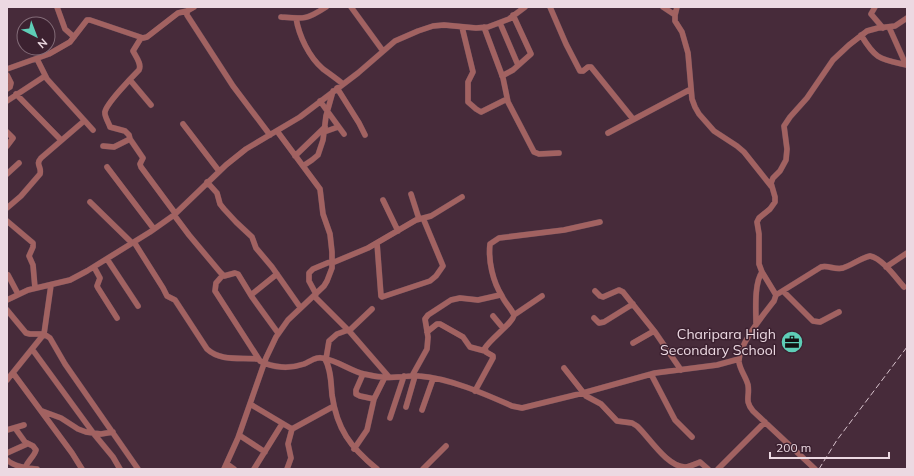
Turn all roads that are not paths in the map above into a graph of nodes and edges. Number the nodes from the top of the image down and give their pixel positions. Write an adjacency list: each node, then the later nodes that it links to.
1 (57, 7): 22 (street)
2 (194, 7): 10 (street)
3 (326, 7): 14 (street)
4 (351, 7): 24 (street)
5 (524, 7): 12 (street)
6 (550, 7): 43 (street)
7 (663, 7): 11 (street)
8 (677, 7): 11 (street)
9 (875, 7): 20 (street)
10 (187, 11): 23 (street); 53 (street)
11 (675, 15): 35 (street)
12 (513, 16): 16 (street); 26 (street)
13 (281, 17): 14 (street)
14 (296, 18): 33 (street)
15 (907, 18): 17 (street)
16 (500, 23): 19 (street); 26 (street)
17 (889, 27): 20 (street); 27 (street)
18 (462, 28): 19 (street); 24 (street); 38 (street)
19 (484, 28): 31 (street)
20 (883, 28): 21 (street)
21 (861, 35): 27 (street); 67 (street)
22 (74, 37): 23 (street); 25 (street)
23 (141, 38): 32 (street)
24 (383, 51): 33 (street)
25 (37, 59): 28 (street); 30 (street)
26 (518, 65): 31 (street)
27 (906, 65)
28 (7, 69)
29 (7, 75): 34 (street)
30 (45, 76): 37 (street); 44 (street)
31 (502, 76): 38 (street)
32 (130, 80): 41 (street); 55 (street)
33 (343, 84): 36 (street)
34 (7, 89)
35 (691, 89): 43 (street); 67 (street)
36 (335, 90): 40 (street); 42 (street); 54 (street)
37 (16, 94): 39 (street); 56 (street)
38 (507, 99): 59 (street)
39 (7, 101)
40 (320, 101): 42 (street); 50 (street)
41 (151, 105)
42 (328, 112): 46 (street); 48 (street)
43 (633, 120): 51 (street)
44 (84, 121): 47 (street); 56 (street)
45 (183, 124): 64 (street)
46 (338, 127): 48 (street); 52 (street)
47 (93, 130)
48 (324, 130): 60 (street); 62 (street)
49 (7, 132): 57 (street)
50 (277, 132): 53 (street); 60 (street)
51 (608, 133)
52 (344, 134)
53 (270, 135): 64 (street)
54 (364, 135)
55 (130, 139): 58 (street); 73 (street)
56 (61, 140): 72 (street)
57 (7, 146)
58 (103, 146)
59 (559, 153)
60 (295, 156): 62 (street)
61 (19, 163): 65 (street)
62 (303, 166): 83 (street)
63 (107, 167): 77 (street)
64 (219, 171): 66 (street)
65 (7, 174)
66 (207, 182): 73 (street); 88 (street)
67 (771, 186): 86 (street)
68 (411, 194): 74 (street)
69 (462, 197): 74 (street)
70 (383, 200): 78 (street)
71 (90, 202): 79 (street)
72 (7, 208)
73 (174, 214): 77 (street); 89 (street)
74 (421, 218): 78 (street); 80 (street)
75 (7, 221): 92 (street)
76 (600, 222): 98 (street)
77 (154, 229): 79 (street)
78 (398, 231): 80 (street)
79 (133, 243): 82 (street); 122 (street)
80 (377, 243): 83 (street)
81 (907, 254): 85 (street)
82 (107, 259): 84 (street); 103 (street)
83 (332, 262): 97 (street); 97 (street)
84 (94, 267): 90 (street); 110 (street)
85 (886, 267): 91 (street); 94 (street)
86 (762, 272): 99 (street); 112 (street)
87 (8, 274): 95 (street)
88 (277, 274): 96 (street); 104 (street)
89 (223, 275): 96 (street); 122 (street)
90 (51, 285): 92 (street); 118 (street)
91 (904, 287)
92 (35, 288): 95 (street)
93 (595, 291): 102 (street)
94 (783, 291): 99 (street); 107 (street)
95 (18, 294): 101 (street)
96 (251, 295): 117 (street)
97 (315, 295): 104 (street); 114 (street)
98 (500, 295): 108 (street); 116 (street)
99 (776, 295): 112 (street)
100 (542, 296): 108 (street)
101 (7, 300)
102 (633, 304): 111 (street); 115 (street)
103 (138, 306)
104 (300, 307): 117 (street)
105 (372, 309): 114 (street)
106 (7, 310): 118 (street)
107 (839, 312)
108 (514, 315): 113 (street)
109 (493, 316): 113 (street)
110 (117, 318)
111 (594, 318)
112 (756, 324): 124 (street)
113 (503, 328): 121 (street)
114 (348, 330): 123 (street); 133 (street)
115 (654, 331): 119 (street); 127 (street)
116 (427, 332): 121 (street); 132 (street)
117 (278, 333): 125 (street)
118 (44, 334): 120 (street); 151 (street)
119 (632, 343)
120 (32, 349): 128 (street); 152 (street)
121 (485, 350): 136 (street)
122 (258, 359): 125 (street)
123 (326, 359): 125 (street); 129 (street); 140 (street)
124 (739, 359): 127 (street); 145 (street)
125 (264, 363): 139 (street)
126 (564, 368): 137 (street)
127 (681, 370): 130 (street)
128 (13, 373): 135 (street); 143 (street)
129 (363, 374): 133 (street); 138 (street)
130 (652, 374): 137 (street); 154 (street)
131 (404, 376): 132 (street); 133 (street); 144 (street)
132 (414, 376): 134 (street); 141 (street)
133 (387, 377): 138 (street)
134 (433, 378): 136 (street); 142 (street)
135 (7, 380)
136 (475, 391): 137 (street)
137 (583, 393): 172 (street)
138 (374, 399): 157 (street)
139 (250, 404): 146 (street); 153 (street)
140 (334, 406): 149 (street); 157 (street)
141 (406, 407)
142 (422, 410)
143 (41, 411): 152 (street); 164 (street)
144 (390, 418)
145 (765, 422): 173 (street); 174 (street)
146 (282, 424): 149 (street); 158 (street)
147 (24, 425): 148 (street)
148 (15, 428): 150 (street); 155 (street)
149 (292, 429): 169 (street)
150 (7, 430)
151 (113, 432): 152 (street); 166 (street)
152 (94, 434): 165 (street)
153 (239, 435): 158 (street); 161 (street)
154 (692, 437)
155 (27, 444): 159 (street); 162 (street)
156 (446, 446): 171 (street)
157 (354, 449): 170 (street)
158 (265, 452): 168 (street)
159 (7, 454)
160 (7, 460): 162 (street)
161 (226, 466): 167 (street)
162 (27, 468): 163 (street)
163 (38, 469)
164 (82, 469)
165 (120, 469)
166 (138, 469)
167 (234, 469)
168 (254, 469)
169 (287, 469)
170 (377, 469)
171 (423, 469)
172 (708, 469)
173 (718, 469)
174 (815, 469)

